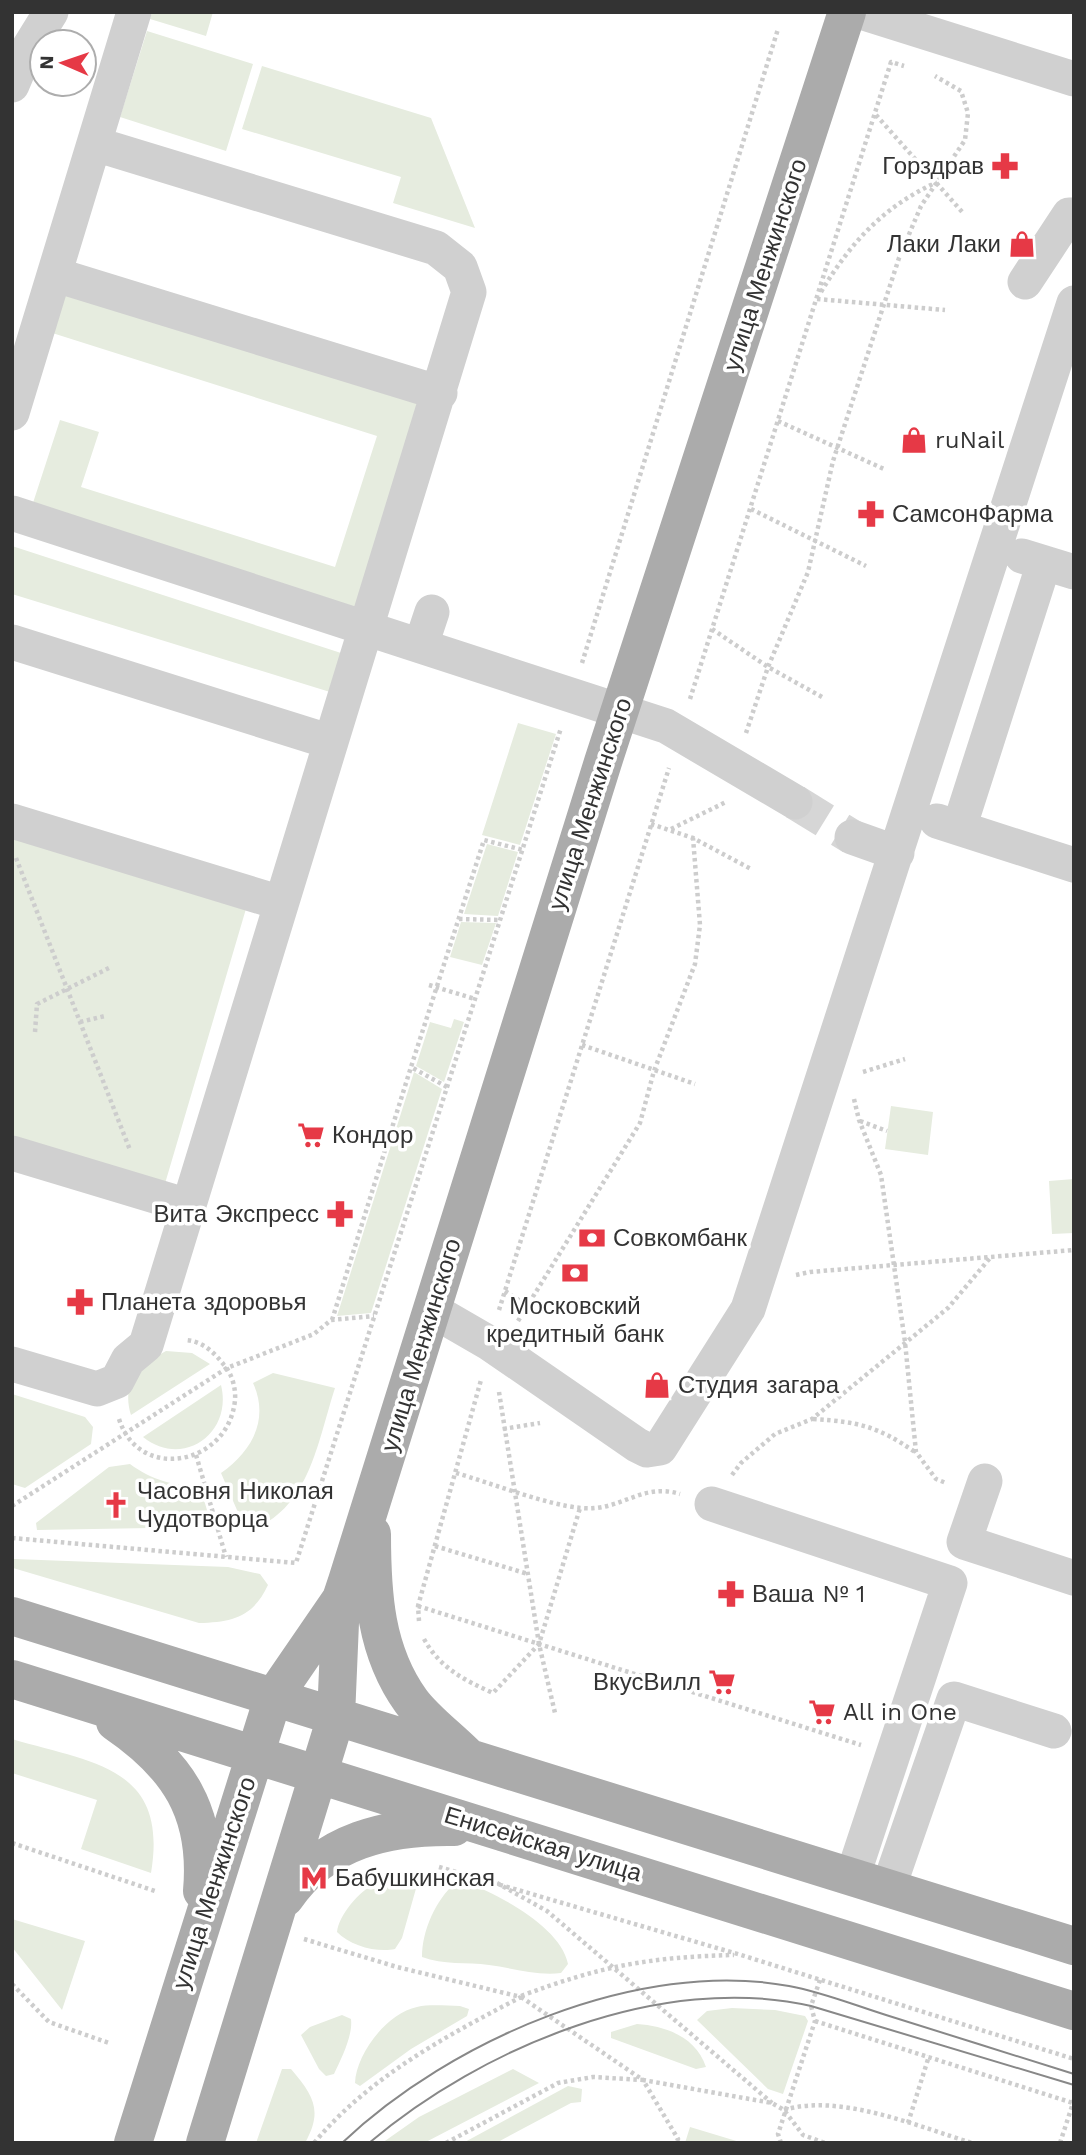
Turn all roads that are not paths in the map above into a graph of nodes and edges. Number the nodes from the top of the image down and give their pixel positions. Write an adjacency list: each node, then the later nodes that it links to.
1 (51, 12): 6 (lane)
2 (134, 12): 7 (lane)
3 (847, 12): 19 (main road, улица Менжинского)
4 (862, 12): 5 (lane)
5 (1074, 79)
6 (12, 85)
7 (95, 144): 9 (lane); 12 (lane)
8 (1074, 215): 10 (lane)
9 (56, 275): 12 (lane); 13 (lane)
10 (1025, 282)
11 (1074, 303): 15 (lane)
12 (440, 393): 17 (lane)
13 (12, 413)
14 (12, 513): 17 (lane)
15 (995, 548): 16 (lane); 22 (lane)
16 (1059, 567): 24 (lane)
17 (368, 627): 19 (lane); 20 (lane)
18 (12, 642): 20 (lane)
19 (619, 711): 21 (lane); 31 (main road, улица Менжинского)
20 (331, 742): 28 (lane)
21 (795, 802)
22 (910, 812): 24 (lane); 26 (lane)
23 (12, 821): 28 (lane)
24 (960, 828): 27 (lane)
25 (852, 837): 26 (lane)
26 (897, 853): 31 (lane)
27 (1074, 865)
28 (281, 903): 30 (lane)
29 (12, 1153): 30 (lane)
30 (188, 1206): 32 (lane)
31 (432, 1310): 34 (main road, улица Менжинского)
32 (12, 1364)
33 (982, 1489): 36 (lane)
34 (373, 1497): 39 (main road, улица Менжинского); 47 (main road)
35 (712, 1504): 38 (lane)
36 (964, 1542): 37 (lane); 38 (lane)
37 (1074, 1578)
38 (950, 1583): 50 (lane)
39 (341, 1599): 42 (main road, улица Менжинского); 44 (main road, улица Менжинского)
40 (12, 1616): 42 (main road)
41 (12, 1679): 43 (main road, Енисейская улица)
42 (273, 1698): 44 (main road); 46 (main road, улица Менжинского)
43 (87, 1703): 46 (main road, Енисейская улица); 53 (main road)
44 (336, 1717): 47 (main road); 48 (main road, улица Менжинского)
45 (1054, 1731): 51 (lane)
46 (255, 1755): 48 (main road, Енисейская улица); 53 (main road, улица Менжинского)
47 (471, 1760): 50 (main road)
48 (318, 1776): 49 (main road, Енисейская улица); 52 (main road, улица Менжинского)
49 (490, 1828): 52 (main road); 55 (main road, Енисейская улица)
50 (852, 1878): 51 (main road)
51 (888, 1889): 54 (main road)
52 (278, 1908): 57 (main road, улица Менжинского)
53 (201, 1925): 56 (main road, улица Менжинского)
54 (1074, 1946)
55 (1074, 2011)
56 (133, 2143)
57 (205, 2143)

